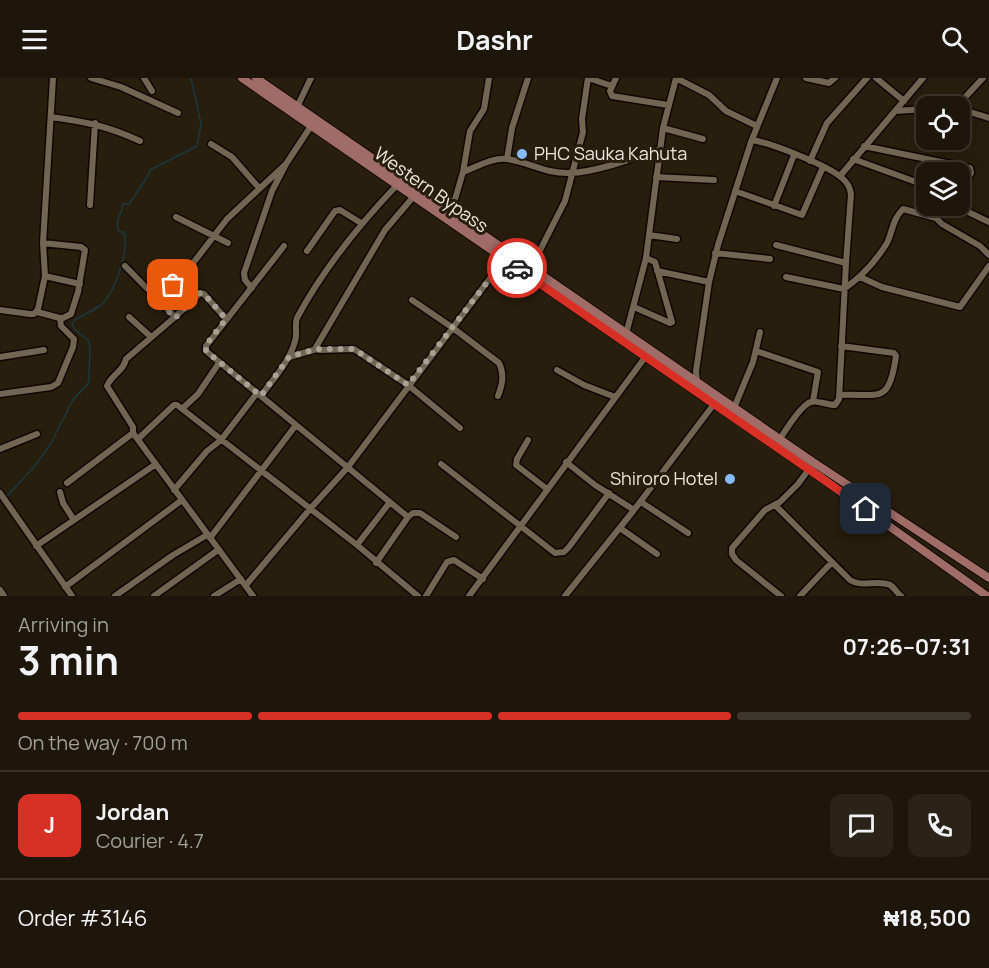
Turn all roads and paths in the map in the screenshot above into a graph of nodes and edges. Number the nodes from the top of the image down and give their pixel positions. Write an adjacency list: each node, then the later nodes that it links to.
1 (53, 78): 29 (street)
2 (91, 78): 28 (street)
3 (144, 78): 20 (street)
4 (242, 78): 32 (main road, Western Bypass)
5 (256, 78): 24 (main road, Western Bypass)
6 (311, 78): 24 (street)
7 (489, 78): 48 (street)
8 (528, 78): 42 (street)
9 (588, 78): 19 (street); 49 (street)
10 (616, 78): 19 (street)
11 (676, 78): 23 (street); 33 (street)
12 (777, 78): 33 (street)
13 (806, 78): 14 (street)
14 (835, 78)
15 (867, 78): 44 (street)
16 (876, 78): 22 (street)
17 (923, 78): 22 (street)
18 (983, 78): 21 (street)
19 (612, 86): 23 (street)
20 (152, 91)
21 (968, 96)
22 (904, 101): 26 (street)
23 (668, 105): 34 (street)
24 (297, 107): 60 (main road, Western Bypass)
25 (916, 110): 26 (street)
26 (896, 111): 39 (street)
27 (970, 112): 30 (street)
28 (178, 113)
29 (51, 117): 31 (street); 68 (street)
30 (989, 118)
31 (95, 123): 37 (street); 58 (street)
32 (311, 126): 46 (street); 54 (main road, Western Bypass)
33 (758, 126): 36 (street)
34 (663, 128): 35 (street); 40 (street)
35 (703, 140)
36 (752, 140): 41 (street); 56 (street)
37 (140, 141)
38 (211, 144): 55 (street)
39 (864, 146): 43 (street); 45 (street)
40 (660, 149): 49 (street); 51 (street)
41 (794, 155): 44 (street); 59 (street)
42 (507, 159): 48 (street); 49 (street)
43 (853, 159): 50 (street); 53 (street)
44 (810, 161): 47 (street)
45 (941, 162)
46 (286, 164): 55 (street); 88 (street)
47 (823, 167): 50 (street); 59 (street)
48 (463, 172): 60 (street)
49 (571, 173): 81 (street)
50 (840, 176): 78 (street)
51 (656, 177): 52 (street); 65 (street)
52 (714, 180)
53 (916, 182)
54 (397, 185): 57 (main road, Western Bypass); 64 (street)
55 (259, 188): 66 (street)
56 (735, 191): 59 (street); 73 (street)
57 (414, 196): 75 (main road, Western Bypass); 104 (street)
58 (90, 205)
59 (774, 206)
60 (452, 213): 75 (main road, Western Bypass)
61 (970, 213): 63 (street)
62 (176, 217): 66 (street)
63 (989, 222)
64 (361, 223): 72 (street); 109 (street)
65 (649, 235): 67 (street); 76 (street)
66 (214, 237): 69 (street); 90 (street)
67 (677, 239)
68 (42, 243): 83 (street); 87 (street)
69 (228, 243)
70 (776, 244): 78 (street)
71 (284, 246): 88 (street)
72 (307, 251)
73 (716, 253): 77 (street); 86 (street)
74 (989, 255): 85 (street)
75 (507, 256): 81 (main road, Western Bypass); 99 (street); 107 (main road, Western Bypass)
76 (646, 258): 82 (street); 92 (street)
77 (770, 259)
78 (846, 263): 89 (street)
79 (125, 266): 90 (street)
80 (989, 266): 85 (street)
81 (531, 268): 101 (main road, Western Bypass)
82 (657, 271): 86 (street); 92 (street)
83 (45, 276): 87 (street); 94 (street)
84 (786, 278): 89 (street)
85 (860, 278): 89 (street)
86 (709, 282): 112 (street)
87 (80, 284): 97 (street)
88 (252, 288): 98 (street)
89 (844, 289): 103 (street)
90 (148, 290): 96 (street)
91 (412, 300): 99 (street)
92 (634, 307): 101 (street)
93 (0, 310): 94 (street)
94 (37, 312): 97 (street)
95 (129, 317): 102 (street)
96 (175, 318): 98 (street); 102 (street)
97 (61, 319): 116 (street)
98 (226, 319): 110 (street)
99 (453, 328): 115 (street); 119 (street)
100 (760, 332): 106 (street)
101 (626, 334): 113 (main road, Western Bypass)
102 (151, 337): 127 (street)
103 (841, 346): 118 (street); 118 (street)
104 (316, 349): 109 (street); 115 (street)
105 (44, 350): 108 (street)
106 (756, 351): 121 (street); 123 (street)
107 (646, 356): 120 (street); 122 (main road, Western Bypass)
108 (0, 357)
109 (289, 357): 117 (street)
110 (219, 363): 117 (street); 124 (street)
111 (557, 370): 120 (street)
112 (696, 371): 113 (street); 114 (street)
113 (686, 374): 114 (main road, Western Bypass)
114 (697, 382): 123 (main road, Western Bypass)
115 (408, 385): 126 (street); 137 (street)
116 (0, 394)
117 (259, 394): 125 (street); 131 (street)
118 (839, 395): 121 (street)
119 (498, 396)
120 (615, 397): 134 (street)
121 (813, 401): 130 (street)
122 (714, 404): 138 (main road, Western Bypass); 148 (street)
123 (734, 408): 130 (main road, Western Bypass)
124 (182, 409): 129 (street); 131 (street)
125 (296, 424): 137 (street); 139 (street)
126 (460, 428)
127 (133, 433): 129 (street); 140 (street)
128 (37, 434): 133 (street)
129 (138, 439): 135 (street)
130 (780, 439): 165 (main road, Western Bypass)
131 (221, 440): 139 (street); 142 (street)
132 (528, 440): 141 (street)
133 (0, 449)
134 (566, 462): 141 (street); 144 (street)
135 (156, 464): 142 (street); 153 (street)
136 (441, 464): 154 (street)
137 (348, 467): 147 (street); 150 (street)
138 (809, 469): 149 (street); 184 (main road, Western Bypass)
139 (260, 471): 150 (street); 157 (street)
140 (67, 483)
141 (547, 489): 154 (street)
142 (174, 490): 146 (street)
143 (60, 492): 153 (street)
144 (609, 493): 151 (street); 154 (street)
145 (3, 497): 160 (street)
146 (182, 500): 157 (street); 169 (street)
147 (390, 502): 152 (street); 159 (street)
148 (641, 502): 151 (street); 156 (street)
149 (777, 504): 163 (street); 181 (street)
150 (310, 509): 159 (street); 168 (street)
151 (634, 510): 155 (street)
152 (408, 516): 158 (street); 164 (street)
153 (74, 520): 160 (street)
154 (521, 528): 167 (street)
155 (620, 528): 162 (street); 180 (street)
156 (688, 533)
157 (208, 536): 161 (street); 174 (street)
158 (456, 537)
159 (357, 545): 164 (street)
160 (36, 546): 169 (street)
161 (218, 550): 166 (street); 171 (street)
162 (657, 554)
163 (832, 562): 182 (street); 183 (street)
164 (376, 563): 177 (street)
165 (989, 578)
166 (241, 579): 168 (street); 175 (street)
167 (483, 579): 178 (street); 179 (street)
168 (246, 585): 176 (street)
169 (65, 587): 173 (street)
170 (0, 590): 172 (street)
171 (159, 594)
172 (4, 596)
173 (72, 596)
174 (115, 596)
175 (214, 596)
176 (253, 596)
177 (418, 596)
178 (426, 596)
179 (469, 596)
180 (565, 596)
181 (781, 596)
182 (800, 596)
183 (901, 596)
184 (986, 596)

